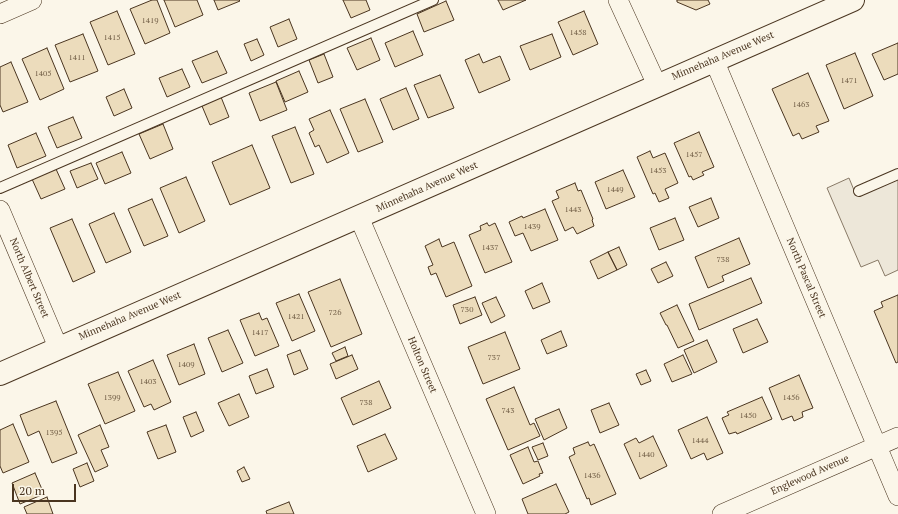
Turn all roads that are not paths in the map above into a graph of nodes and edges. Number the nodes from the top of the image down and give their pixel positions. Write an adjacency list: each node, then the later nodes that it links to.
1 (32, 0): 5 (street)
2 (433, 0): 9 (lane)
3 (618, 0): 7 (street)
4 (853, 0): 6 (street, Minnehaha Avenue West)
5 (0, 14)
6 (714, 60): 7 (street, Minnehaha Avenue West); 16 (street, North Pascal Street)
7 (657, 85): 12 (street, Minnehaha Avenue West)
8 (898, 174): 10 (lane)
9 (0, 188)
10 (859, 191)
11 (0, 210): 13 (street, North Albert Street)
12 (359, 217): 13 (street, Minnehaha Avenue West); 18 (street, Holton Street)
13 (58, 348): 14 (street, Minnehaha Avenue West)
14 (0, 374)
15 (898, 437): 16 (street, Englewood Avenue)
16 (876, 447): 17 (street, North Pascal Street); 19 (street, Englewood Avenue)
17 (898, 496)
18 (486, 514)
19 (722, 514)

